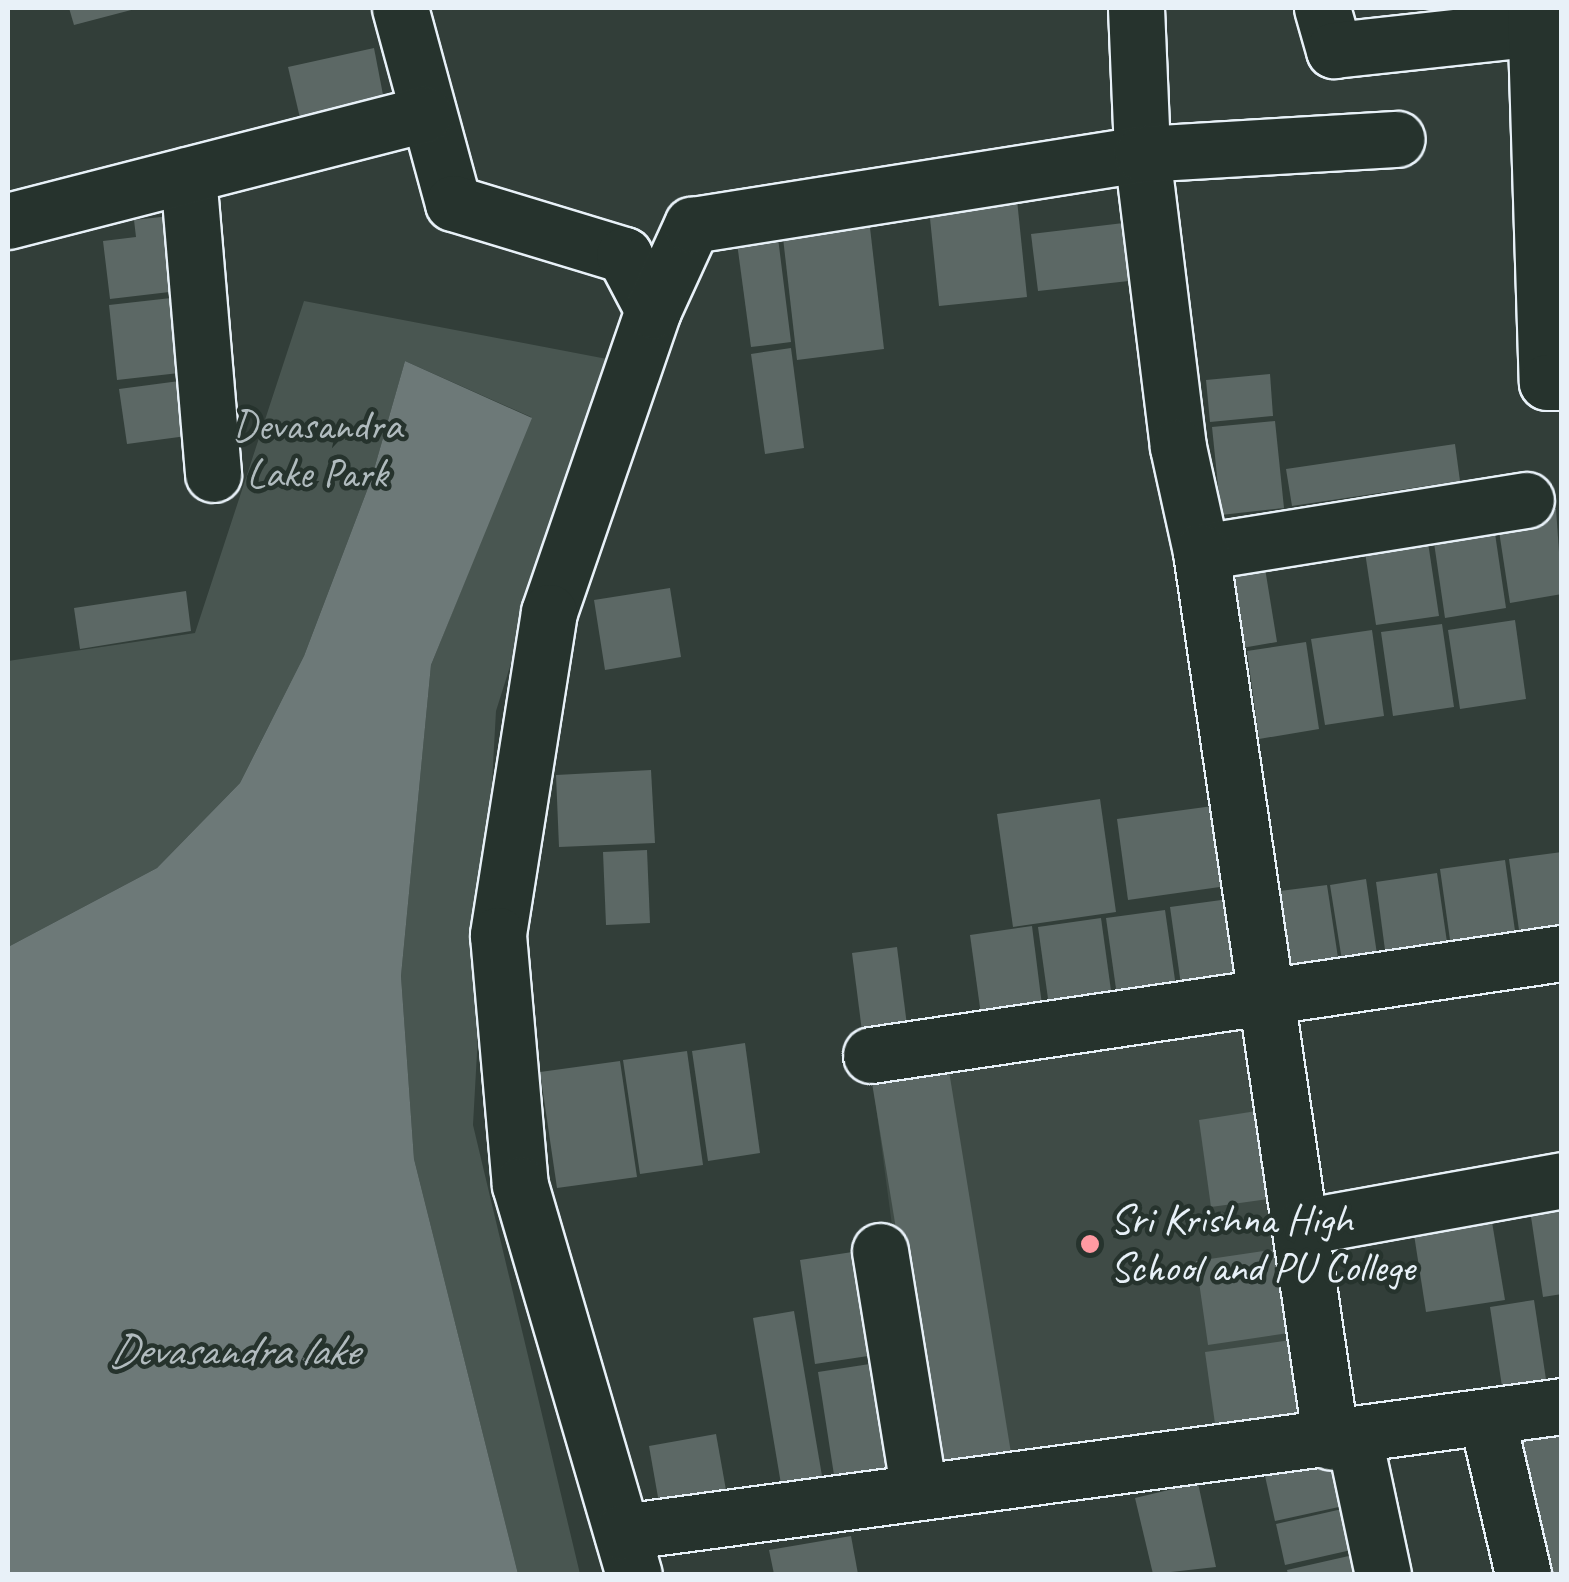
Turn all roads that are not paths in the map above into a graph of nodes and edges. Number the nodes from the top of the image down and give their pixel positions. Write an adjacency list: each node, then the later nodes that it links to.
1 (400, 8): 5 (street)
2 (1136, 8): 7 (street)
3 (1322, 8): 4 (street)
4 (1536, 18): 11 (street)
5 (424, 114): 8 (street); 10 (street)
6 (1397, 138): 7 (street)
7 (1142, 154): 10 (street); 14 (street)
8 (188, 175): 9 (street); 12 (street)
9 (8, 221)
10 (653, 310): 25 (street)
11 (1562, 382)
12 (213, 474)
13 (1526, 500): 14 (street)
14 (1202, 552): 16 (street)
15 (1562, 953): 16 (street)
16 (1271, 996): 17 (street); 19 (street)
17 (871, 1055)
18 (1562, 1180): 19 (street)
19 (1302, 1227): 23 (street)
20 (880, 1250): 24 (street)
21 (1562, 1406): 22 (street)
22 (1486, 1419): 23 (street); 27 (street)
23 (1342, 1440): 24 (street); 26 (street)
24 (920, 1492): 25 (street)
25 (628, 1554)
26 (1383, 1574)
27 (1524, 1574)

